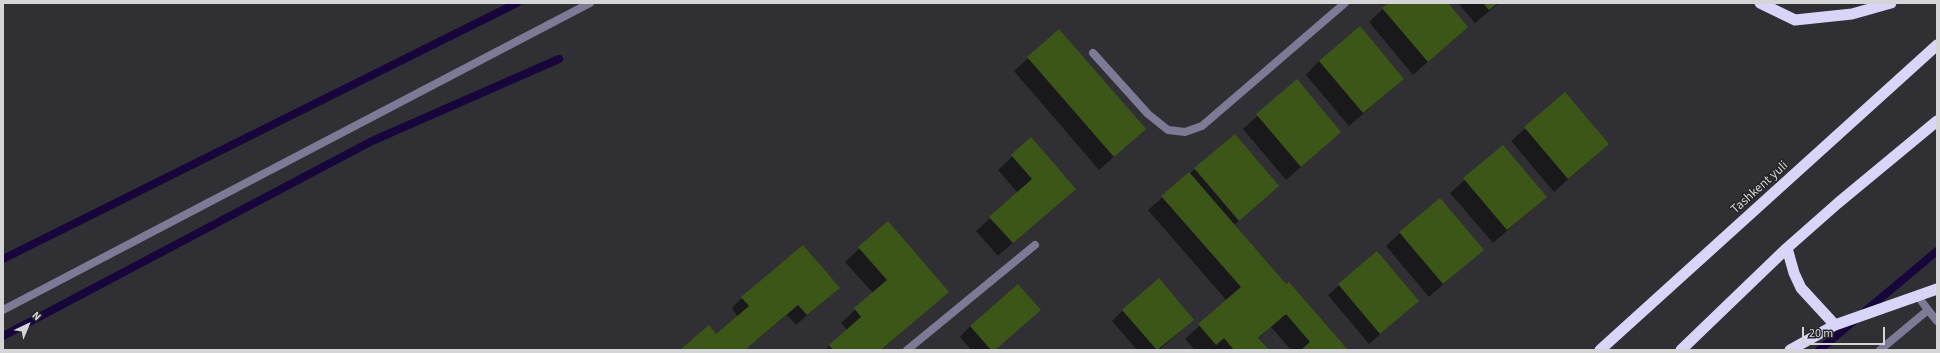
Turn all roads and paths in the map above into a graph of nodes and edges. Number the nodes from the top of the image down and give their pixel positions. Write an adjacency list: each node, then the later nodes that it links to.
1 (590, 3): 12 (street)
2 (1345, 3): 6 (street)
3 (1760, 3): 4 (highway)
4 (1891, 3)
5 (1937, 46): 17 (highway, Tashkent yuli)
6 (1093, 52)
7 (1937, 121): 9 (highway)
8 (1035, 245): 16 (street)
9 (1787, 248): 15 (highway); 18 (highway)
10 (1937, 288): 11 (highway)
11 (1917, 295): 13 (street); 15 (highway)
12 (3, 310)
13 (1928, 310): 14 (street); 20 (street)
14 (1937, 321)
15 (1835, 325): 19 (highway)
16 (907, 350)
17 (1600, 350)
18 (1681, 350)
19 (1790, 350)
20 (1880, 350)

